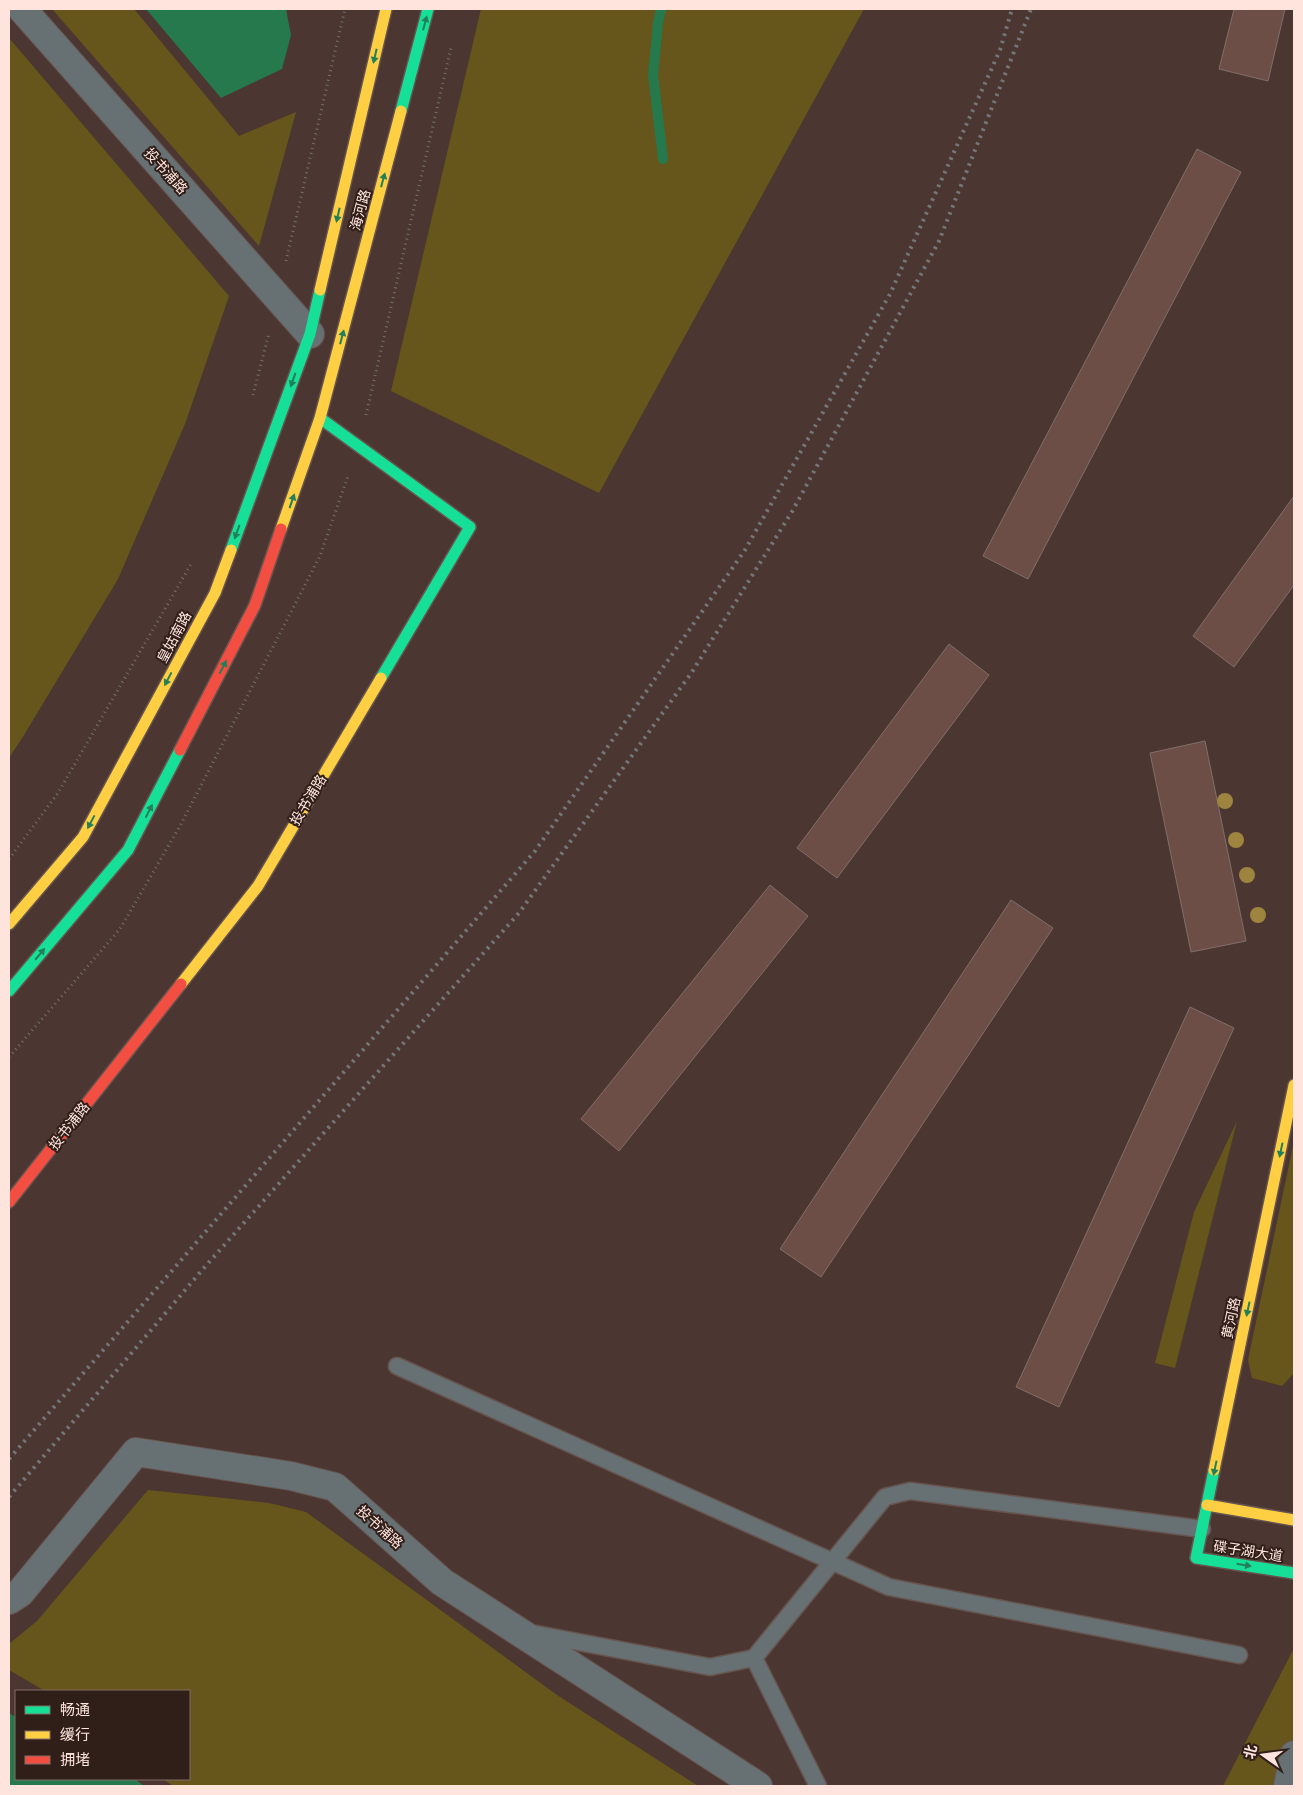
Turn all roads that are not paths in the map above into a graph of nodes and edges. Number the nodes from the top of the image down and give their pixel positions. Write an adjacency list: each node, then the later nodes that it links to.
1 (22, 9): 4 (street, 投书浦路)
2 (386, 9): 4 (street, 海河路, one-way to 4)
3 (428, 9): 5 (street, 海河路, one-way to 3)
4 (310, 334): 6 (street, 皇姑南路, one-way to 6)
5 (320, 418): 7 (street, one-way to 5); 9 (street, 投书浦路)
6 (9, 924)
7 (9, 991)
8 (1294, 1085): 11 (street, 黄河路, one-way to 11)
9 (9, 1202)
10 (397, 1366): 15 (lane)
11 (1207, 1505): 12 (street); 13 (street, 黄河路)
12 (1294, 1520)
13 (1202, 1529): 14 (street, 黄河路); 15 (lane)
14 (1196, 1558): 16 (street, 碟子湖大道, one-way to 16)
15 (832, 1561): 19 (lane); 20 (lane)
16 (1294, 1573)
17 (9, 1600): 18 (street, 投书浦路)
18 (516, 1630): 20 (lane); 22 (street, 投书浦路)
19 (1239, 1655)
20 (754, 1658): 23 (lane)
21 (1294, 1755): 24 (street)
22 (758, 1786)
23 (818, 1786)
24 (1288, 1786)

